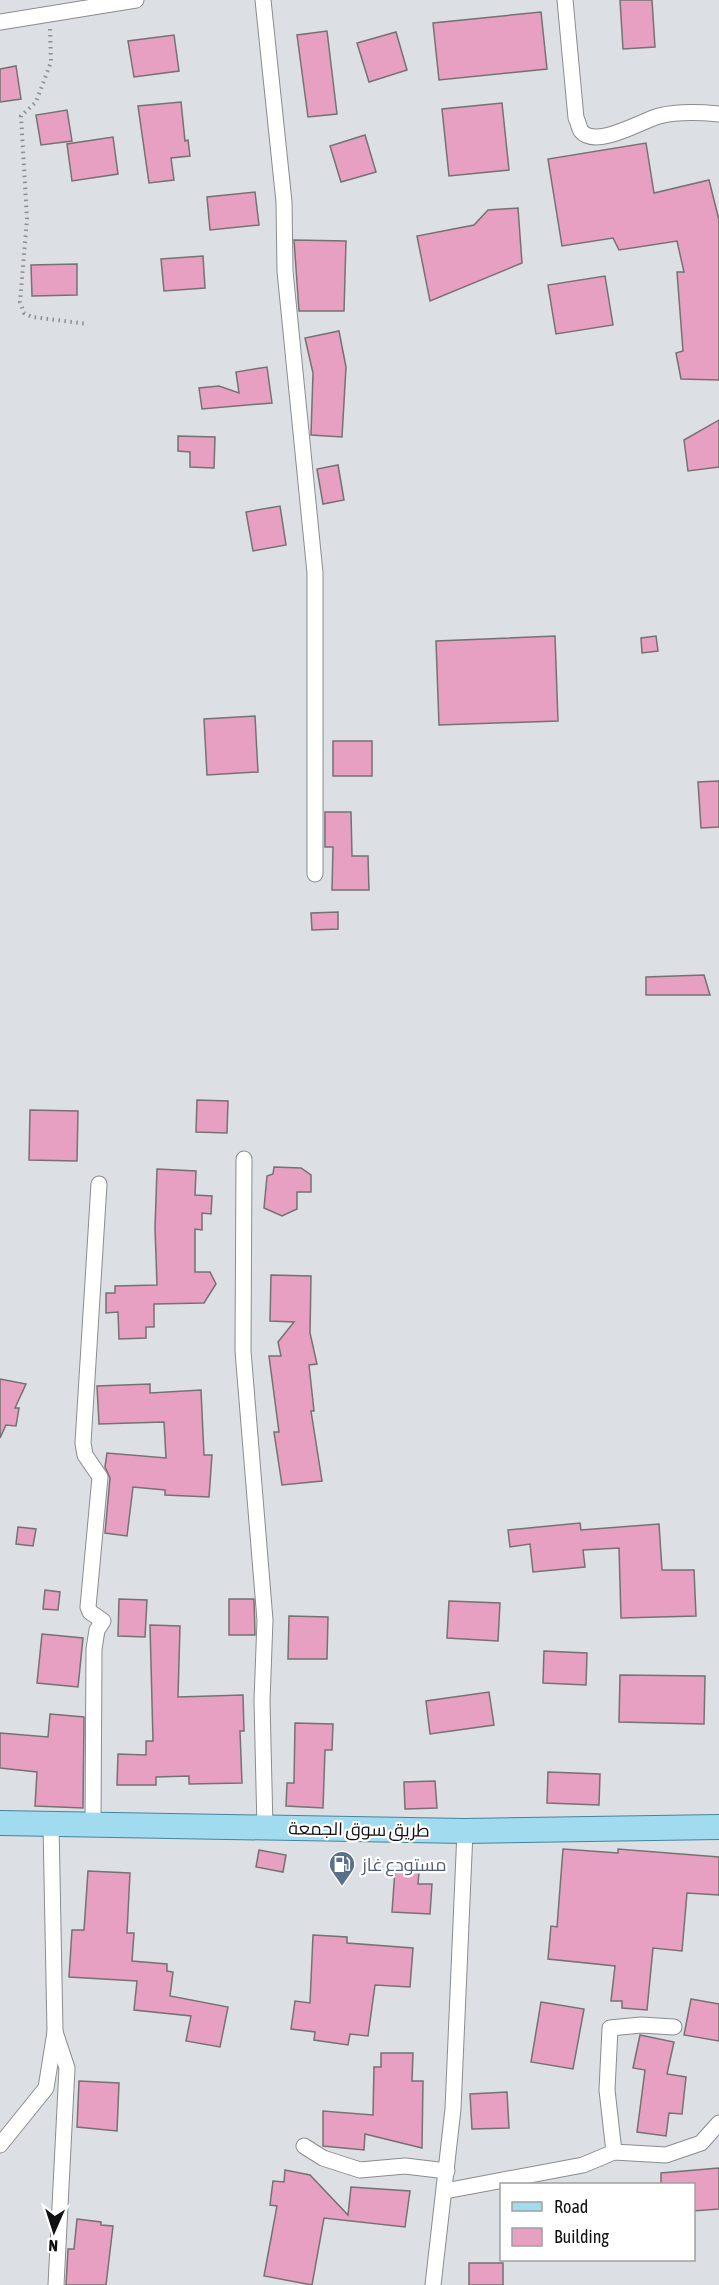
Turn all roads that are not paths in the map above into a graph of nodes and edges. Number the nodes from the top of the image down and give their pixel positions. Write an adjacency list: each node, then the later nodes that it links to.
1 (136, 0): 4 (street)
2 (263, 0): 6 (street)
3 (565, 0): 5 (street)
4 (0, 22)
5 (719, 114)
6 (315, 874)
7 (244, 1160): 13 (street)
8 (99, 1184): 11 (street)
9 (0, 1823): 10 (main road, طريق سوق الجمعة)
10 (51, 1824): 11 (main road, طريق سوق الجمعة); 16 (street)
11 (93, 1825): 13 (main road, طريق سوق الجمعة)
12 (719, 1827): 14 (main road, طريق سوق الجمعة)
13 (265, 1828): 14 (main road, طريق سوق الجمعة)
14 (465, 1831): 21 (street)
15 (674, 2027): 20 (street)
16 (55, 2032): 18 (street); 23 (street)
17 (719, 2123): 20 (street)
18 (0, 2145)
19 (304, 2146): 21 (street)
20 (614, 2152): 22 (street)
21 (447, 2171): 22 (street)
22 (445, 2192): 24 (street)
23 (56, 2285)
24 (433, 2285)

